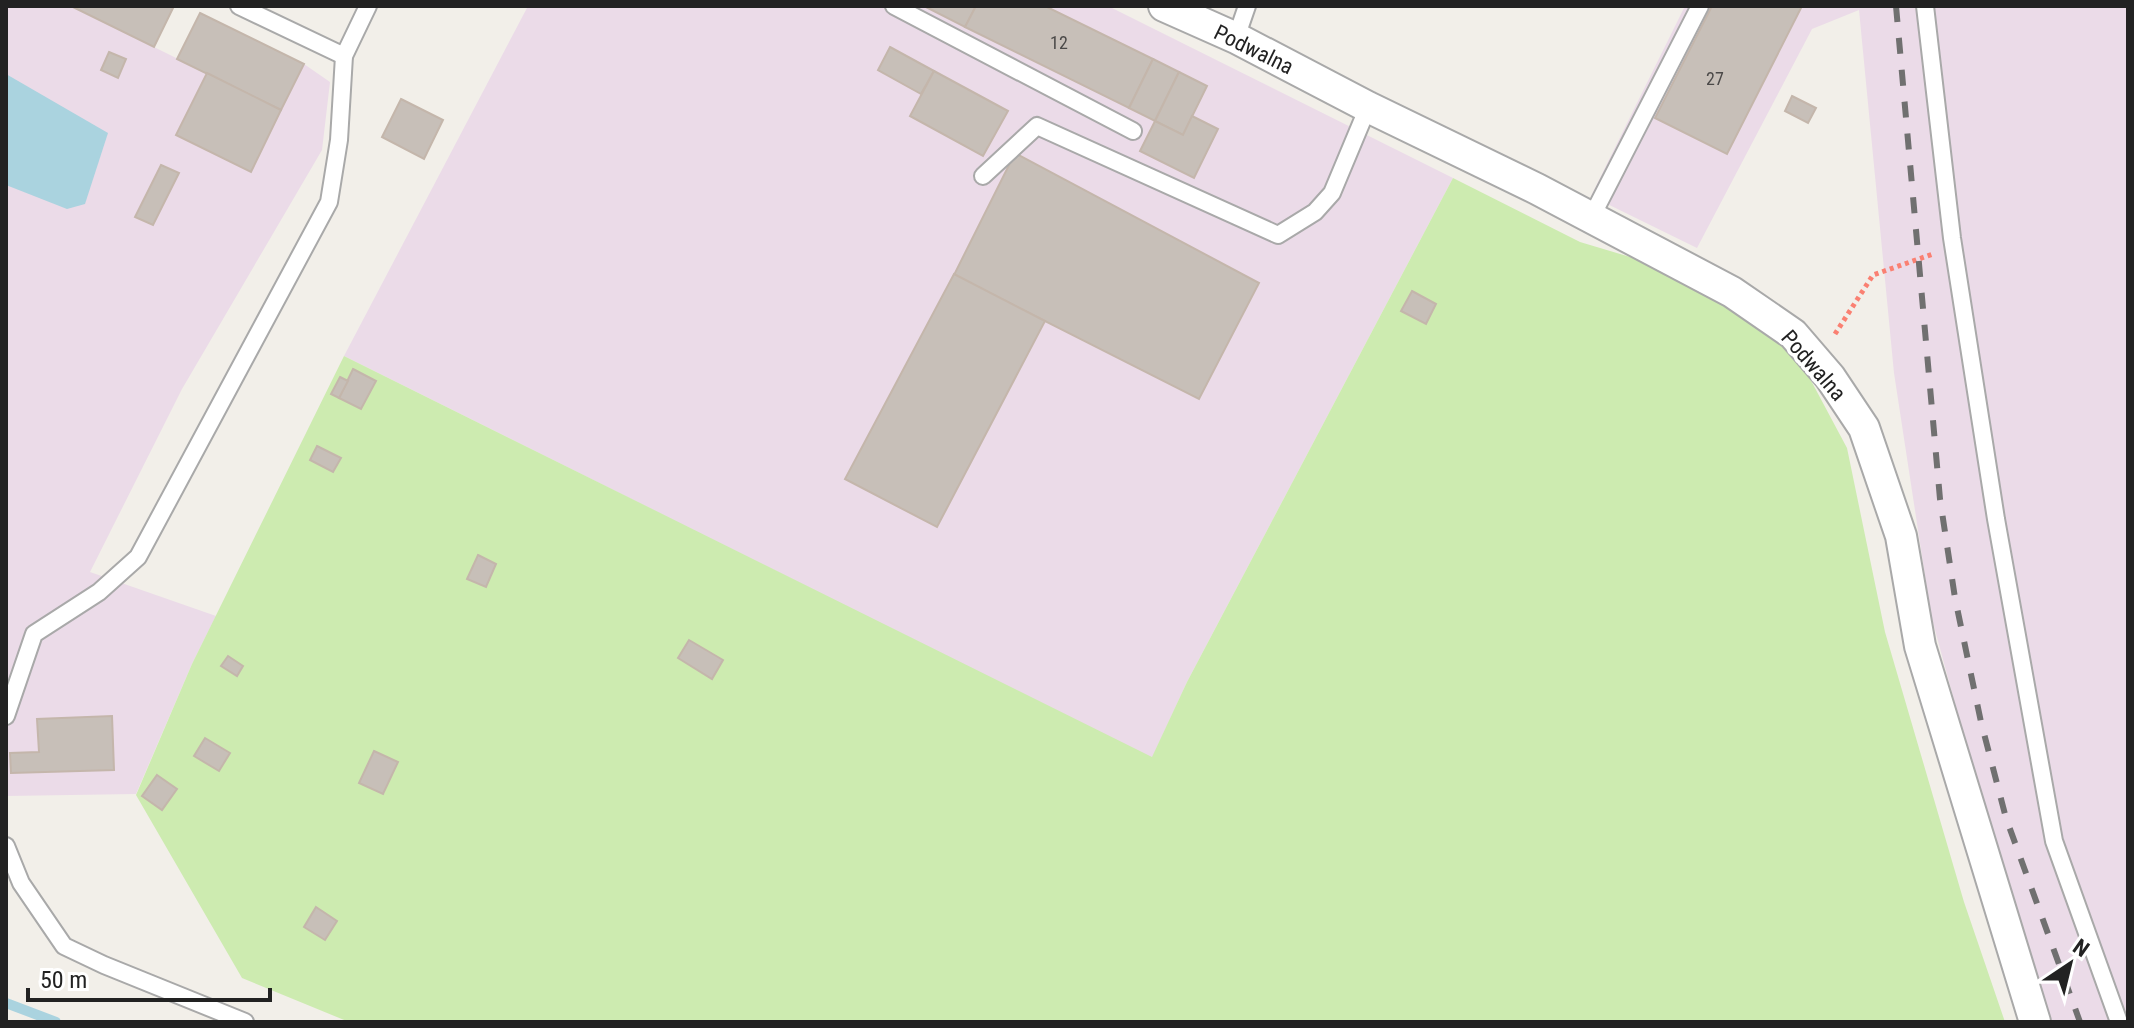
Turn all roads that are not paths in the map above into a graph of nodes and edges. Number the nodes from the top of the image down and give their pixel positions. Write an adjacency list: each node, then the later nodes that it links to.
1 (239, 6): 9 (lane)
2 (368, 6): 9 (lane)
3 (894, 6): 11 (lane)
4 (1164, 6): 8 (street, Podwalna)
5 (1247, 6): 8 (lane)
6 (1700, 6): 13 (lane)
7 (1925, 6): 18 (lane)
8 (1236, 38): 10 (street, Podwalna)
9 (344, 56): 14 (lane)
10 (1368, 107): 12 (lane); 13 (street, Podwalna)
11 (1133, 131)
12 (983, 176)
13 (1591, 218): 17 (street, Podwalna)
14 (6, 716)
15 (6, 846): 16 (lane)
16 (245, 1022)
17 (2035, 1022)
18 (2119, 1022)

